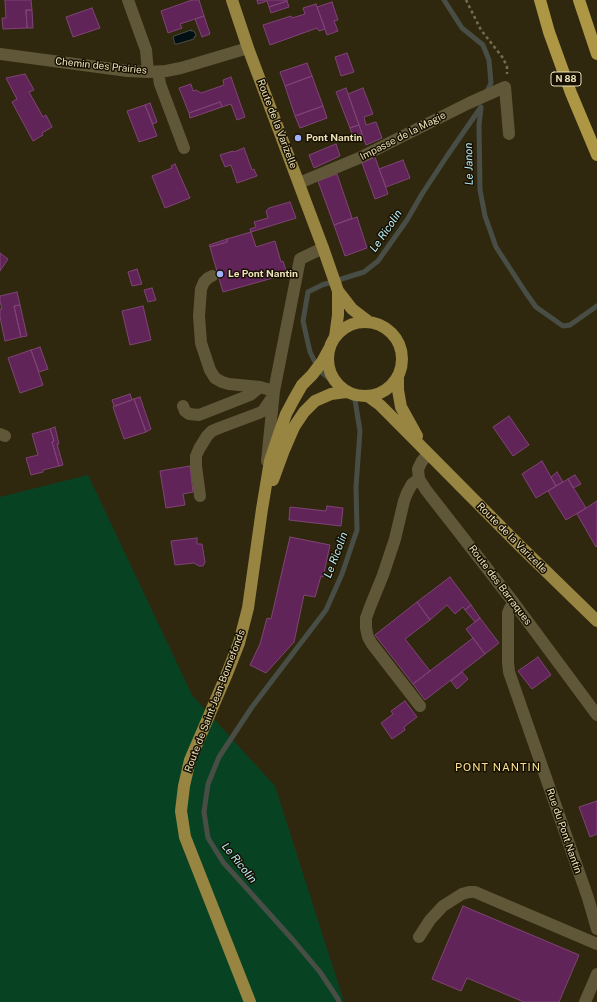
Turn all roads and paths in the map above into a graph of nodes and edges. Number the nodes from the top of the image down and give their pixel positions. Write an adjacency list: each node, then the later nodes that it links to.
1 (128, 0): 9 (street)
2 (232, 0): 6 (main road, Route de la Varizelle)
3 (466, 0): 10 (path)
4 (540, 0): 13 (highway, N 88)
5 (579, 0): 8 (highway)
6 (248, 48): 9 (street, Chemin des Prairies); 14 (main road, Route de la Varizelle)
7 (0, 54): 9 (street, Chemin des Prairies)
8 (597, 54)
9 (153, 72): 12 (street)
10 (500, 89): 11 (street); 14 (street, Impasse de la Magie)
11 (509, 134)
12 (184, 148)
13 (597, 155)
14 (299, 183): 15 (main road, Route de la Varizelle)
15 (323, 248): 17 (main road, Route de la Varizelle); 24 (street)
16 (212, 276): 22 (street)
17 (338, 291): 18 (main road); 19 (main road)
18 (369, 322): 19 (main road); 21 (main road)
19 (335, 337): 20 (main road)
20 (329, 349): 23 (main road); 30 (main road, Route de Saint-Jean-Bonnefonds)
21 (398, 378): 25 (main road); 27 (main road)
22 (260, 387): 24 (street); 26 (street)
23 (346, 392): 25 (main road); 30 (main road, Route de Saint-Jean-Bonnefonds)
24 (274, 393): 29 (street); 30 (street)
25 (369, 397): 27 (main road)
26 (183, 406)
27 (428, 454): 28 (street); 32 (main road, Route de la Varizelle)
28 (419, 479): 31 (street, Route des Barraques); 33 (street)
29 (200, 496)
30 (262, 509): 39 (main road, Route de Saint-Jean-Bonnefonds)
31 (514, 603): 34 (street, Route des Barraques); 35 (street, Rue du Pont Nantin)
32 (597, 621)
33 (420, 706)
34 (597, 715)
35 (597, 929)
36 (419, 937): 37 (street)
37 (597, 944)
38 (597, 974): 40 (street)
39 (250, 1002)
40 (585, 1002)

